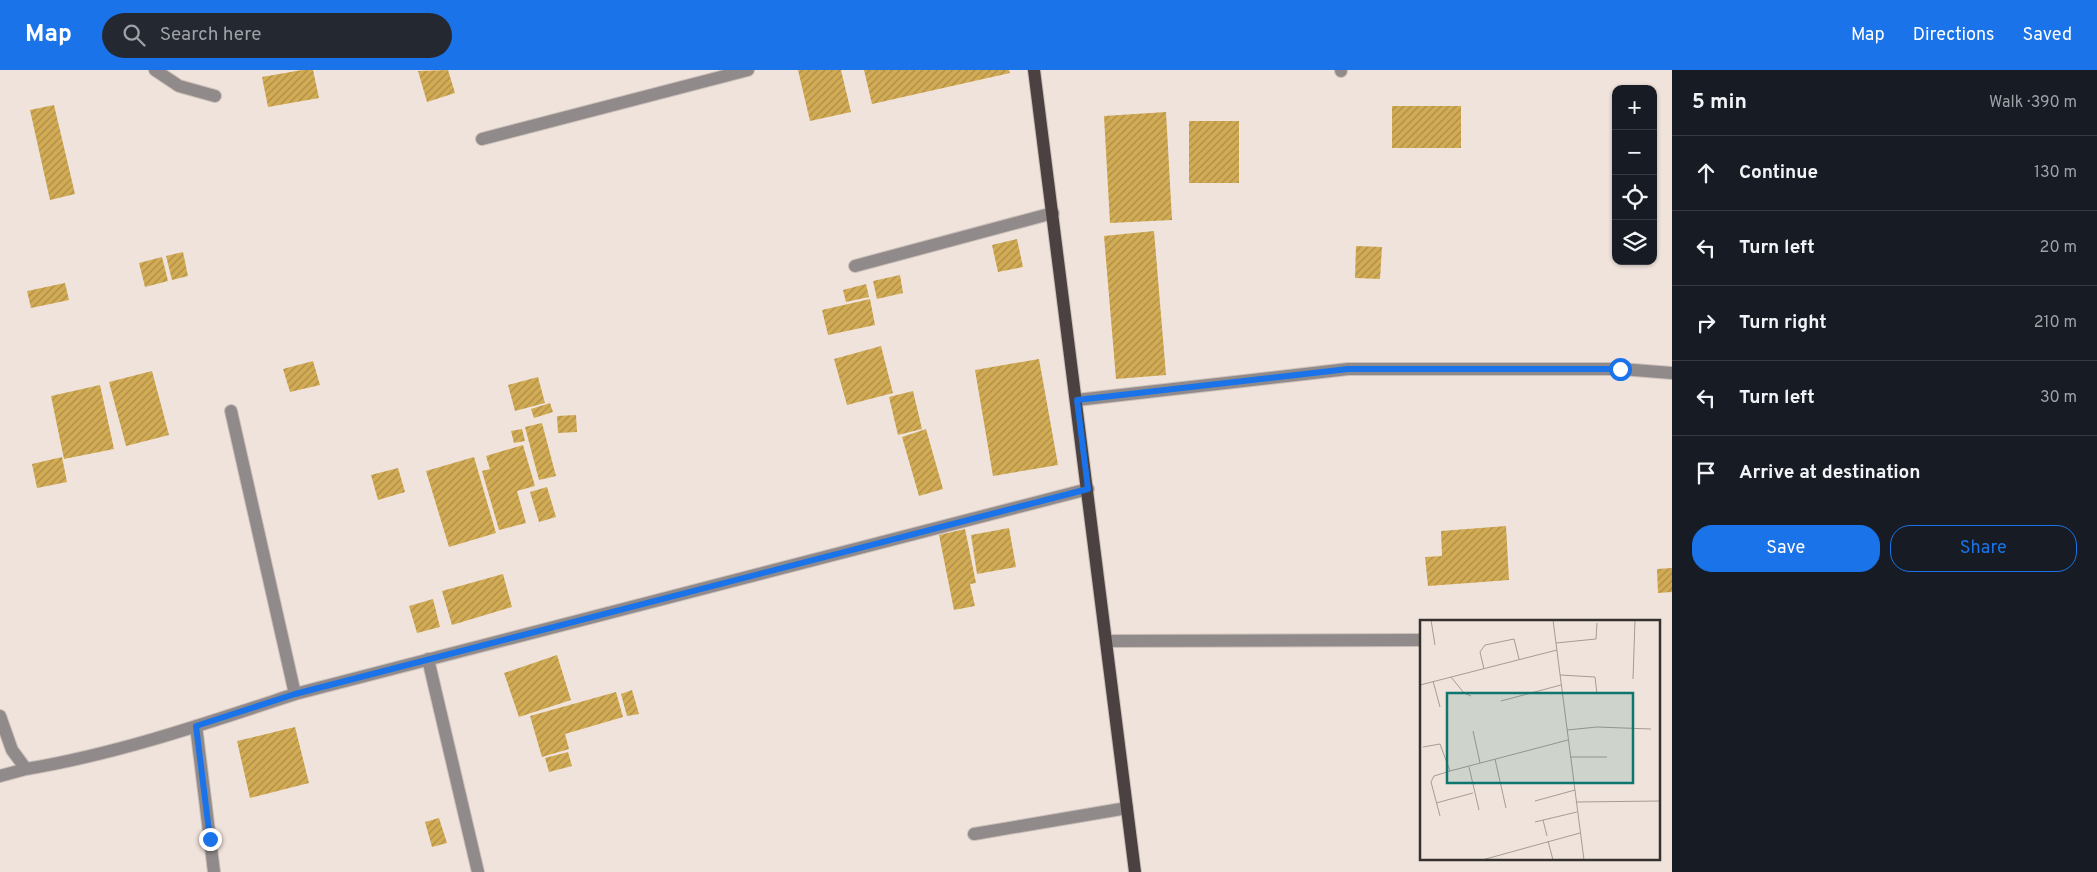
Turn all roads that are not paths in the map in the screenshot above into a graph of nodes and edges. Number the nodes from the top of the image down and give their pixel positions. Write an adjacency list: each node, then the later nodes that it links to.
1 (155, 70): 4 (street)
2 (748, 70): 5 (street)
3 (1034, 70): 6 (main road)
4 (215, 96)
5 (482, 139)
6 (1053, 213): 7 (street); 9 (main road)
7 (855, 266)
8 (1672, 373): 9 (street)
9 (1077, 400): 11 (main road)
10 (231, 411): 15 (street)
11 (1088, 489): 13 (main road); 14 (street)
12 (1420, 640): 13 (street)
13 (1106, 641): 20 (main road)
14 (428, 659): 15 (street); 23 (street)
15 (295, 694): 17 (street)
16 (0, 716): 18 (street)
17 (196, 726): 18 (street); 22 (street)
18 (26, 768): 19 (street)
19 (0, 776)
20 (1127, 808): 21 (street); 24 (main road)
21 (974, 834)
22 (214, 872)
23 (478, 872)
24 (1135, 872)

